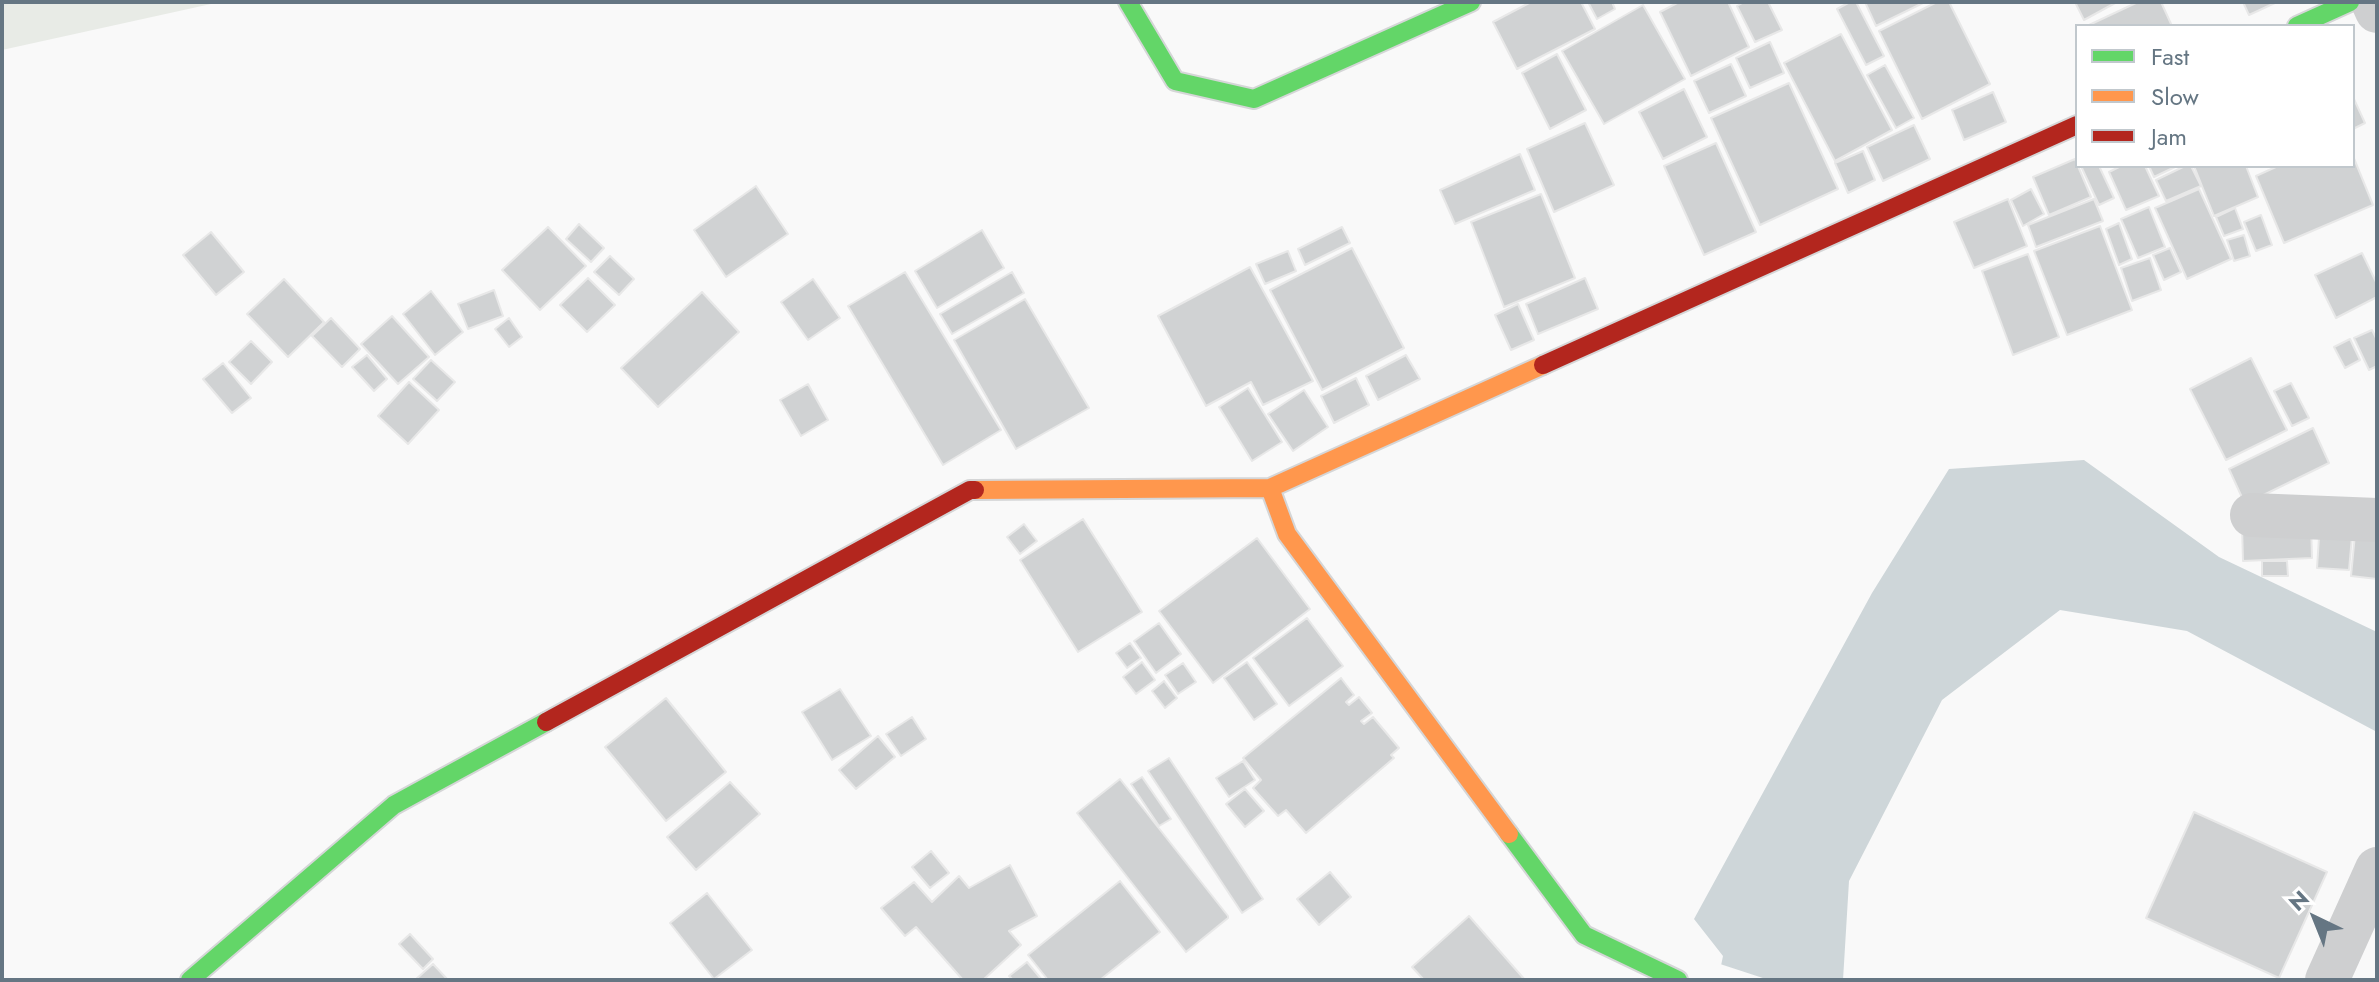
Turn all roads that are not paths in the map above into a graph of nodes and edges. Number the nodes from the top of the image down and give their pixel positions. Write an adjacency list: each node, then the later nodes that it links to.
1 (1128, 2): 2 (street)
2 (1471, 2)
3 (2350, 2): 6 (street)
4 (2373, 2): 5 (street)
5 (2377, 11)
6 (2301, 24)
7 (2075, 126): 8 (street)
8 (1270, 488): 12 (street); 13 (street)
9 (2252, 515): 10 (street)
10 (2377, 520)
11 (2377, 869): 14 (street)
12 (190, 980)
13 (1678, 980)
14 (2327, 980)

